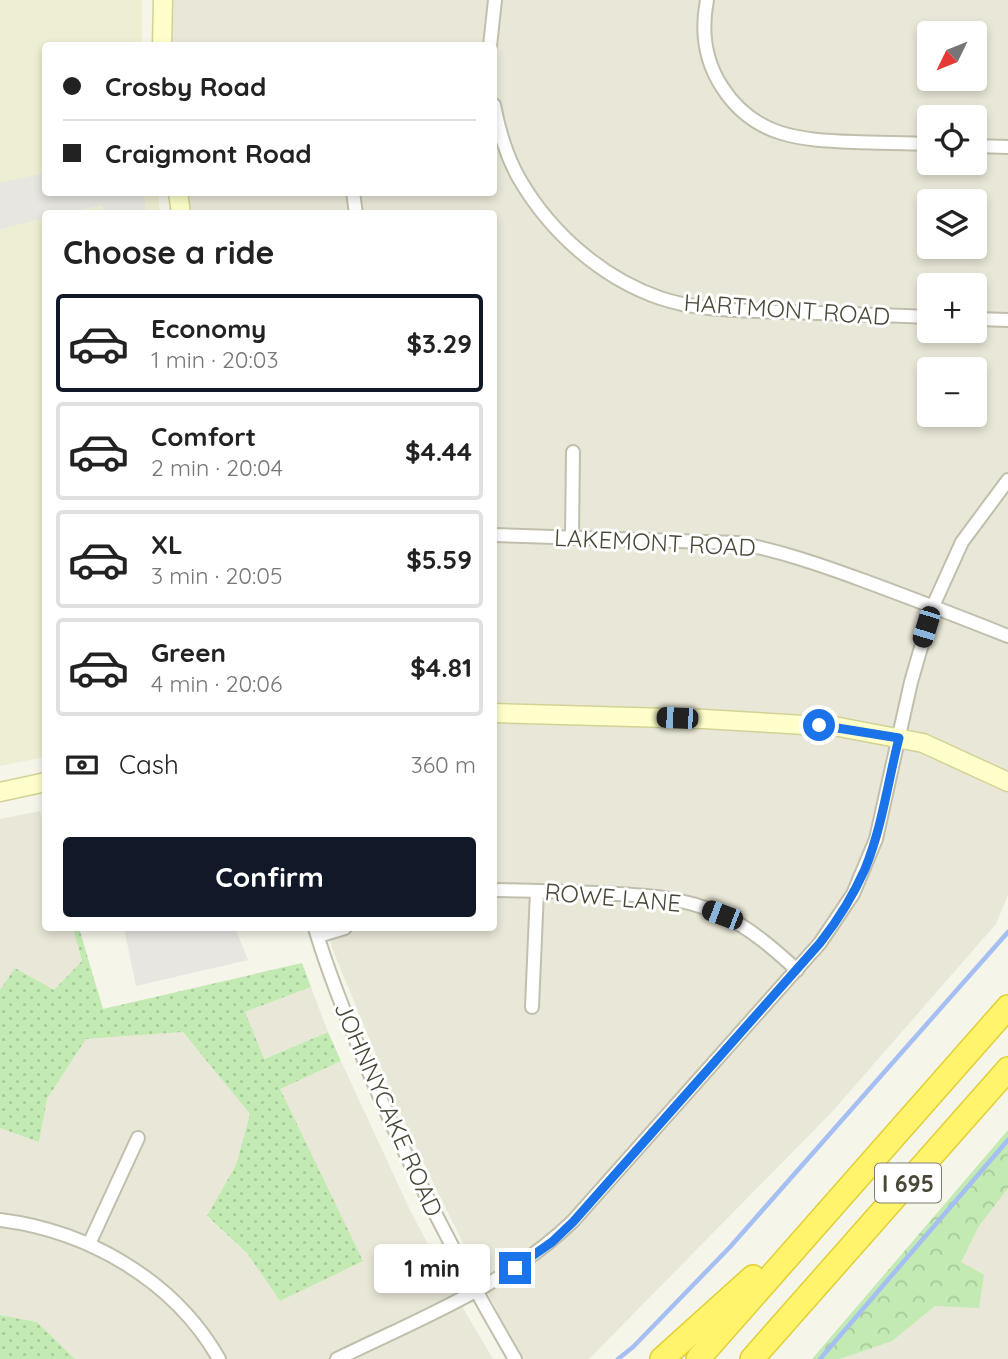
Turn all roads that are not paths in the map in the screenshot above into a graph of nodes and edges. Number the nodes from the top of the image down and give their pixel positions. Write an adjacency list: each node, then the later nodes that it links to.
1 (163, 0): 4 (main road)
2 (495, 0): 5 (street)
3 (707, 0): 7 (street)
4 (162, 42)
5 (490, 42)
6 (497, 116): 10 (street, HARTMONT ROAD)
7 (917, 144)
8 (987, 146): 9 (street)
9 (1008, 147)
10 (917, 317)
11 (987, 319): 12 (street)
12 (1008, 320)
13 (573, 452): 16 (street)
14 (1008, 480): 17 (street)
15 (497, 535): 16 (street, LAKEMONT ROAD)
16 (572, 537): 17 (street, LAKEMONT ROAD)
17 (933, 606): 18 (street, LAKEMONT ROAD); 20 (street)
18 (1008, 636)
19 (497, 713): 20 (main road)
20 (899, 738): 21 (main road); 27 (street)
21 (1008, 782)
22 (42, 783): 23 (main road)
23 (0, 792)
24 (497, 890): 25 (street, ROWE LANE)
25 (537, 891): 27 (street, ROWE LANE); 28 (street)
26 (316, 932): 35 (street, JOHNNYCAKE ROAD)
27 (797, 970): 35 (street)
28 (532, 1007)
29 (1008, 1007): 32 (highway, I 695)
30 (1008, 1069): 36 (highway, I 695)
31 (138, 1138): 34 (street)
32 (843, 1194): 40 (highway); 41 (highway, I 695)
33 (0, 1220): 34 (street)
34 (89, 1244): 37 (street)
35 (476, 1292): 38 (street); 39 (street, JOHNNYCAKE ROAD)
36 (808, 1296): 42 (highway, I 695); 43 (highway)
37 (219, 1359)
38 (337, 1359)
39 (515, 1359)
40 (662, 1359)
41 (698, 1359)
42 (752, 1359)
43 (763, 1359)

